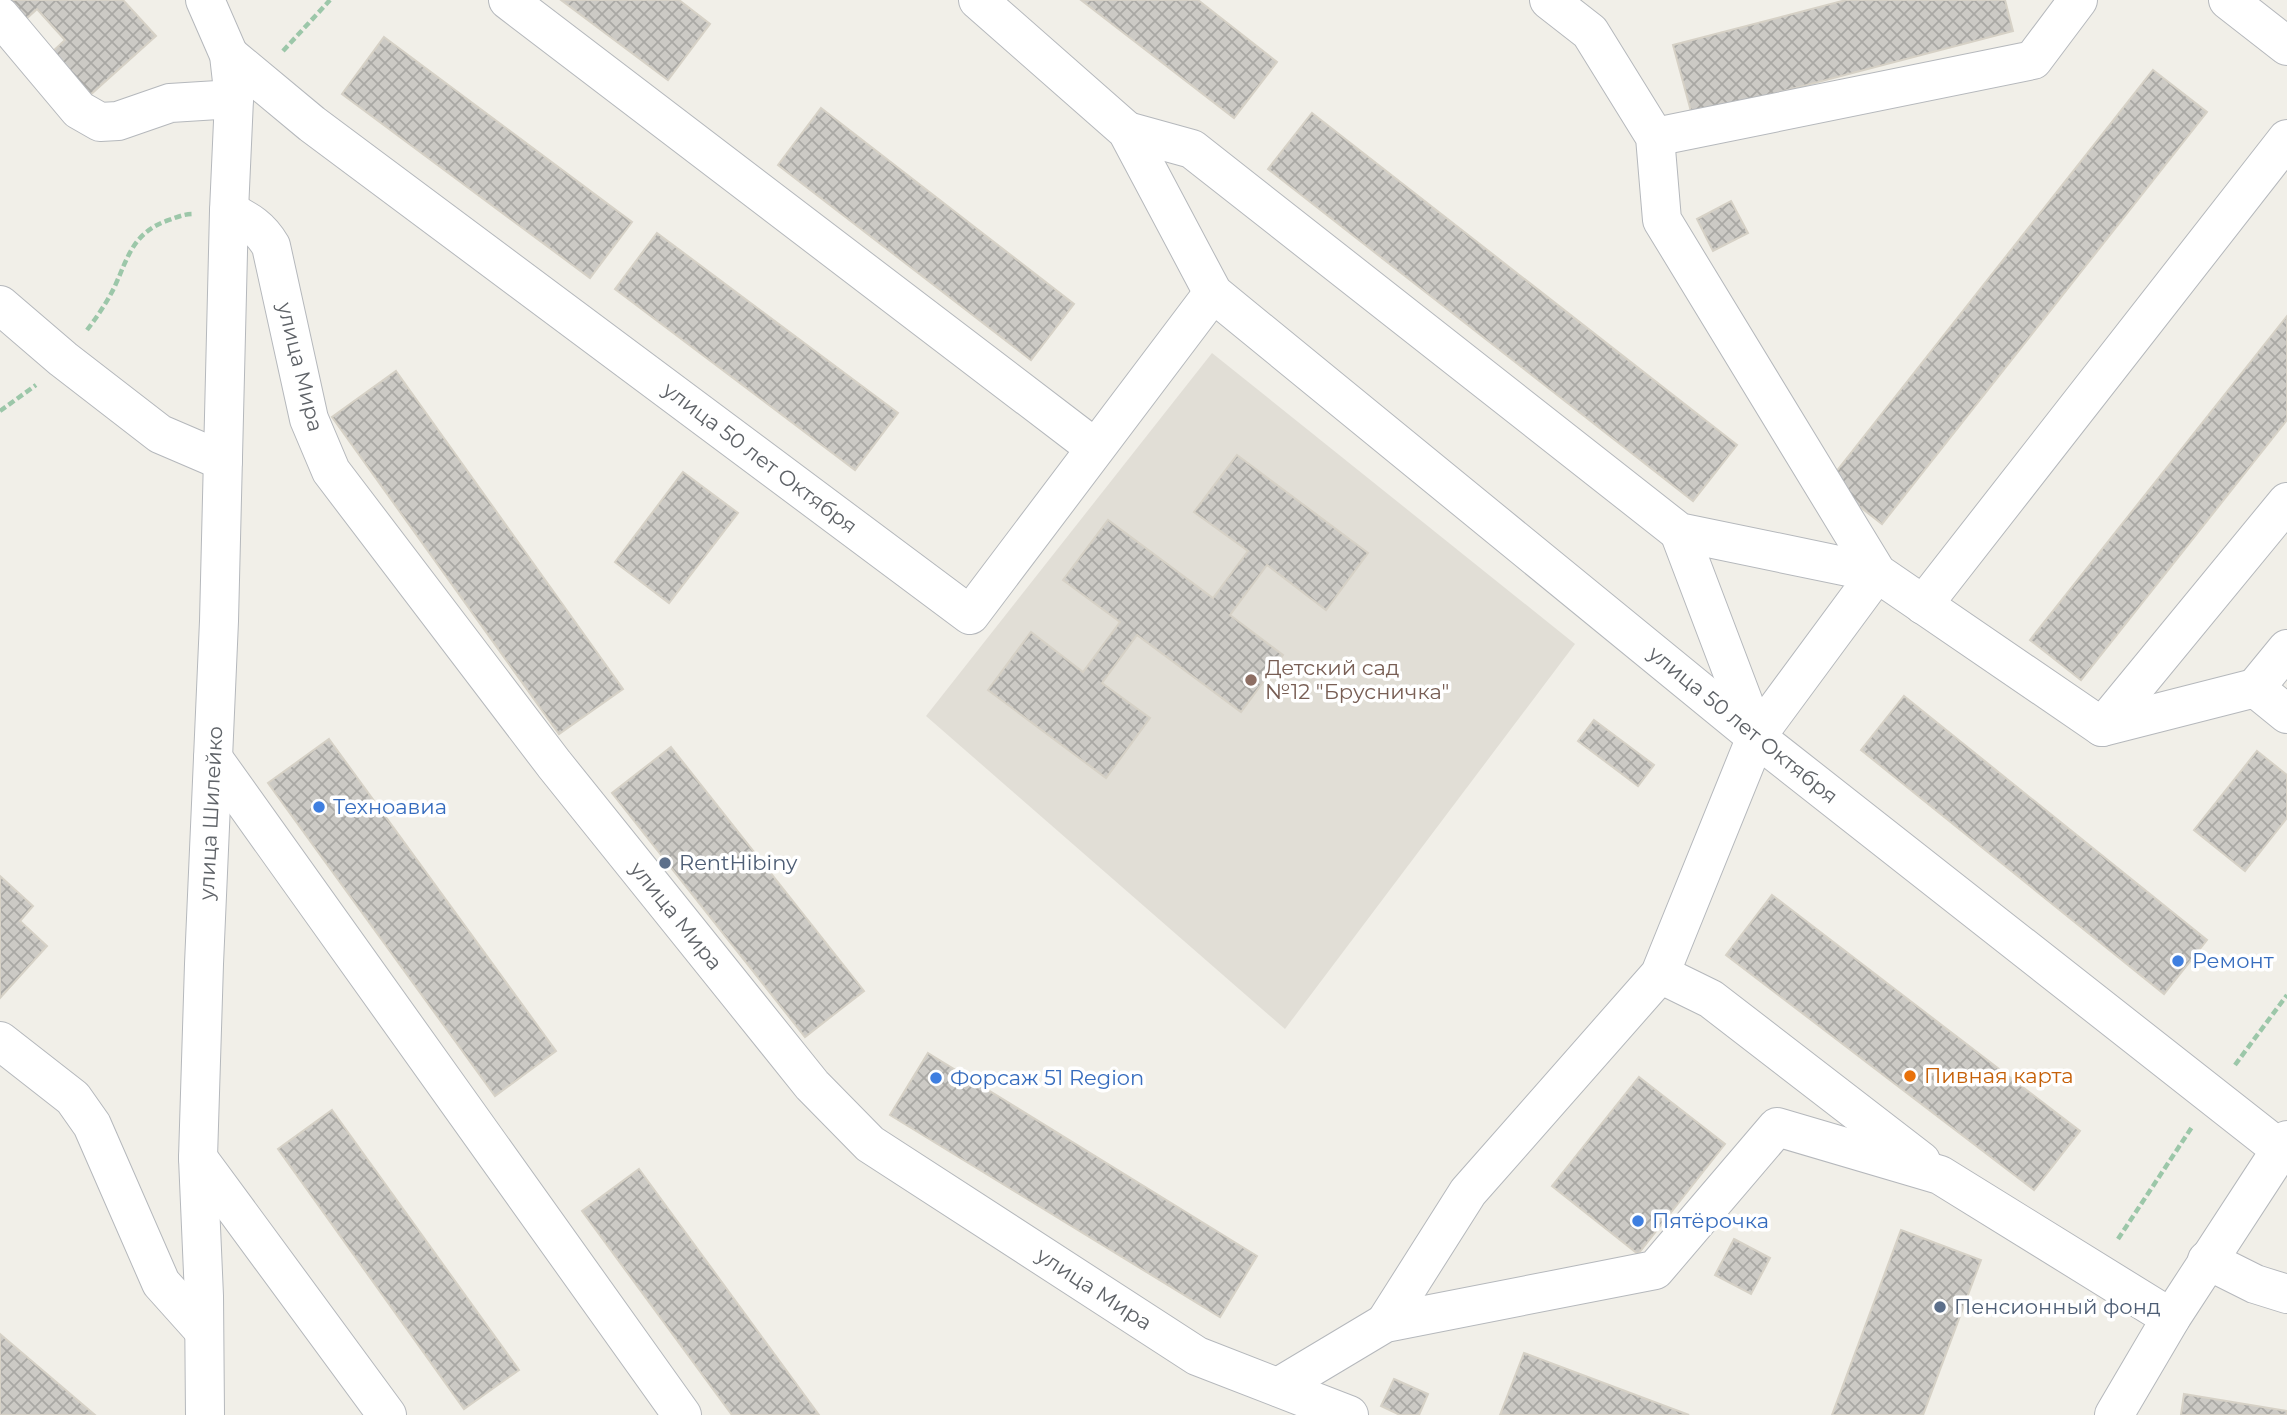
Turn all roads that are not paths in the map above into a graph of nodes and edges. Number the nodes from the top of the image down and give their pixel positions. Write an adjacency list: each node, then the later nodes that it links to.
1 (205, 0): 9 (street)
2 (508, 0): 17 (street)
3 (978, 0): 11 (street, улица 50 лет Октября)
4 (1549, 0): 12 (street)
5 (2078, 0): 12 (street)
6 (2228, 0): 8 (street)
7 (0, 16): 10 (street)
8 (2287, 46)
9 (229, 55): 10 (street, улица Шилейко); 17 (street, улица 50 лет Октября)
10 (234, 99): 14 (street, улица Шилейко)
11 (1127, 131): 15 (street, улица 50 лет Октября); 20 (street)
12 (1655, 137): 21 (street)
13 (2287, 139): 22 (street)
14 (229, 211): 18 (street, улица Шилейко); 39 (street, улица Мира)
15 (1213, 292): 17 (street, улица 50 лет Октября); 27 (street, улица 50 лет Октября)
16 (0, 305): 18 (street)
17 (1095, 448)
18 (223, 461): 28 (street, улица Шилейко)
19 (2287, 502): 26 (street)
20 (1679, 532): 21 (street); 27 (street)
21 (1877, 573): 22 (street); 27 (street)
22 (1923, 605): 26 (street)
23 (2287, 649): 24 (street)
24 (2255, 688): 25 (street); 26 (street)
25 (2287, 714)
26 (2102, 727)
27 (1756, 737): 29 (street); 31 (street, улица 50 лет Октября)
28 (213, 758): 32 (street, улица Шилейко); 42 (street)
29 (1660, 974): 33 (street); 37 (street)
30 (0, 1041): 38 (street)
31 (2284, 1145): 34 (street)
32 (198, 1158): 38 (street, улица Шилейко); 41 (street)
33 (1940, 1175): 36 (street); 37 (street)
34 (2207, 1260): 35 (street); 36 (street)
35 (2287, 1294)
36 (2171, 1318): 44 (street)
37 (1385, 1323): 39 (street)
38 (204, 1331): 40 (street, улица Шилейко)
39 (1278, 1387): 43 (street, улица Мира)
40 (205, 1415)
41 (387, 1415)
42 (682, 1415)
43 (1349, 1415)
44 (2114, 1415)

